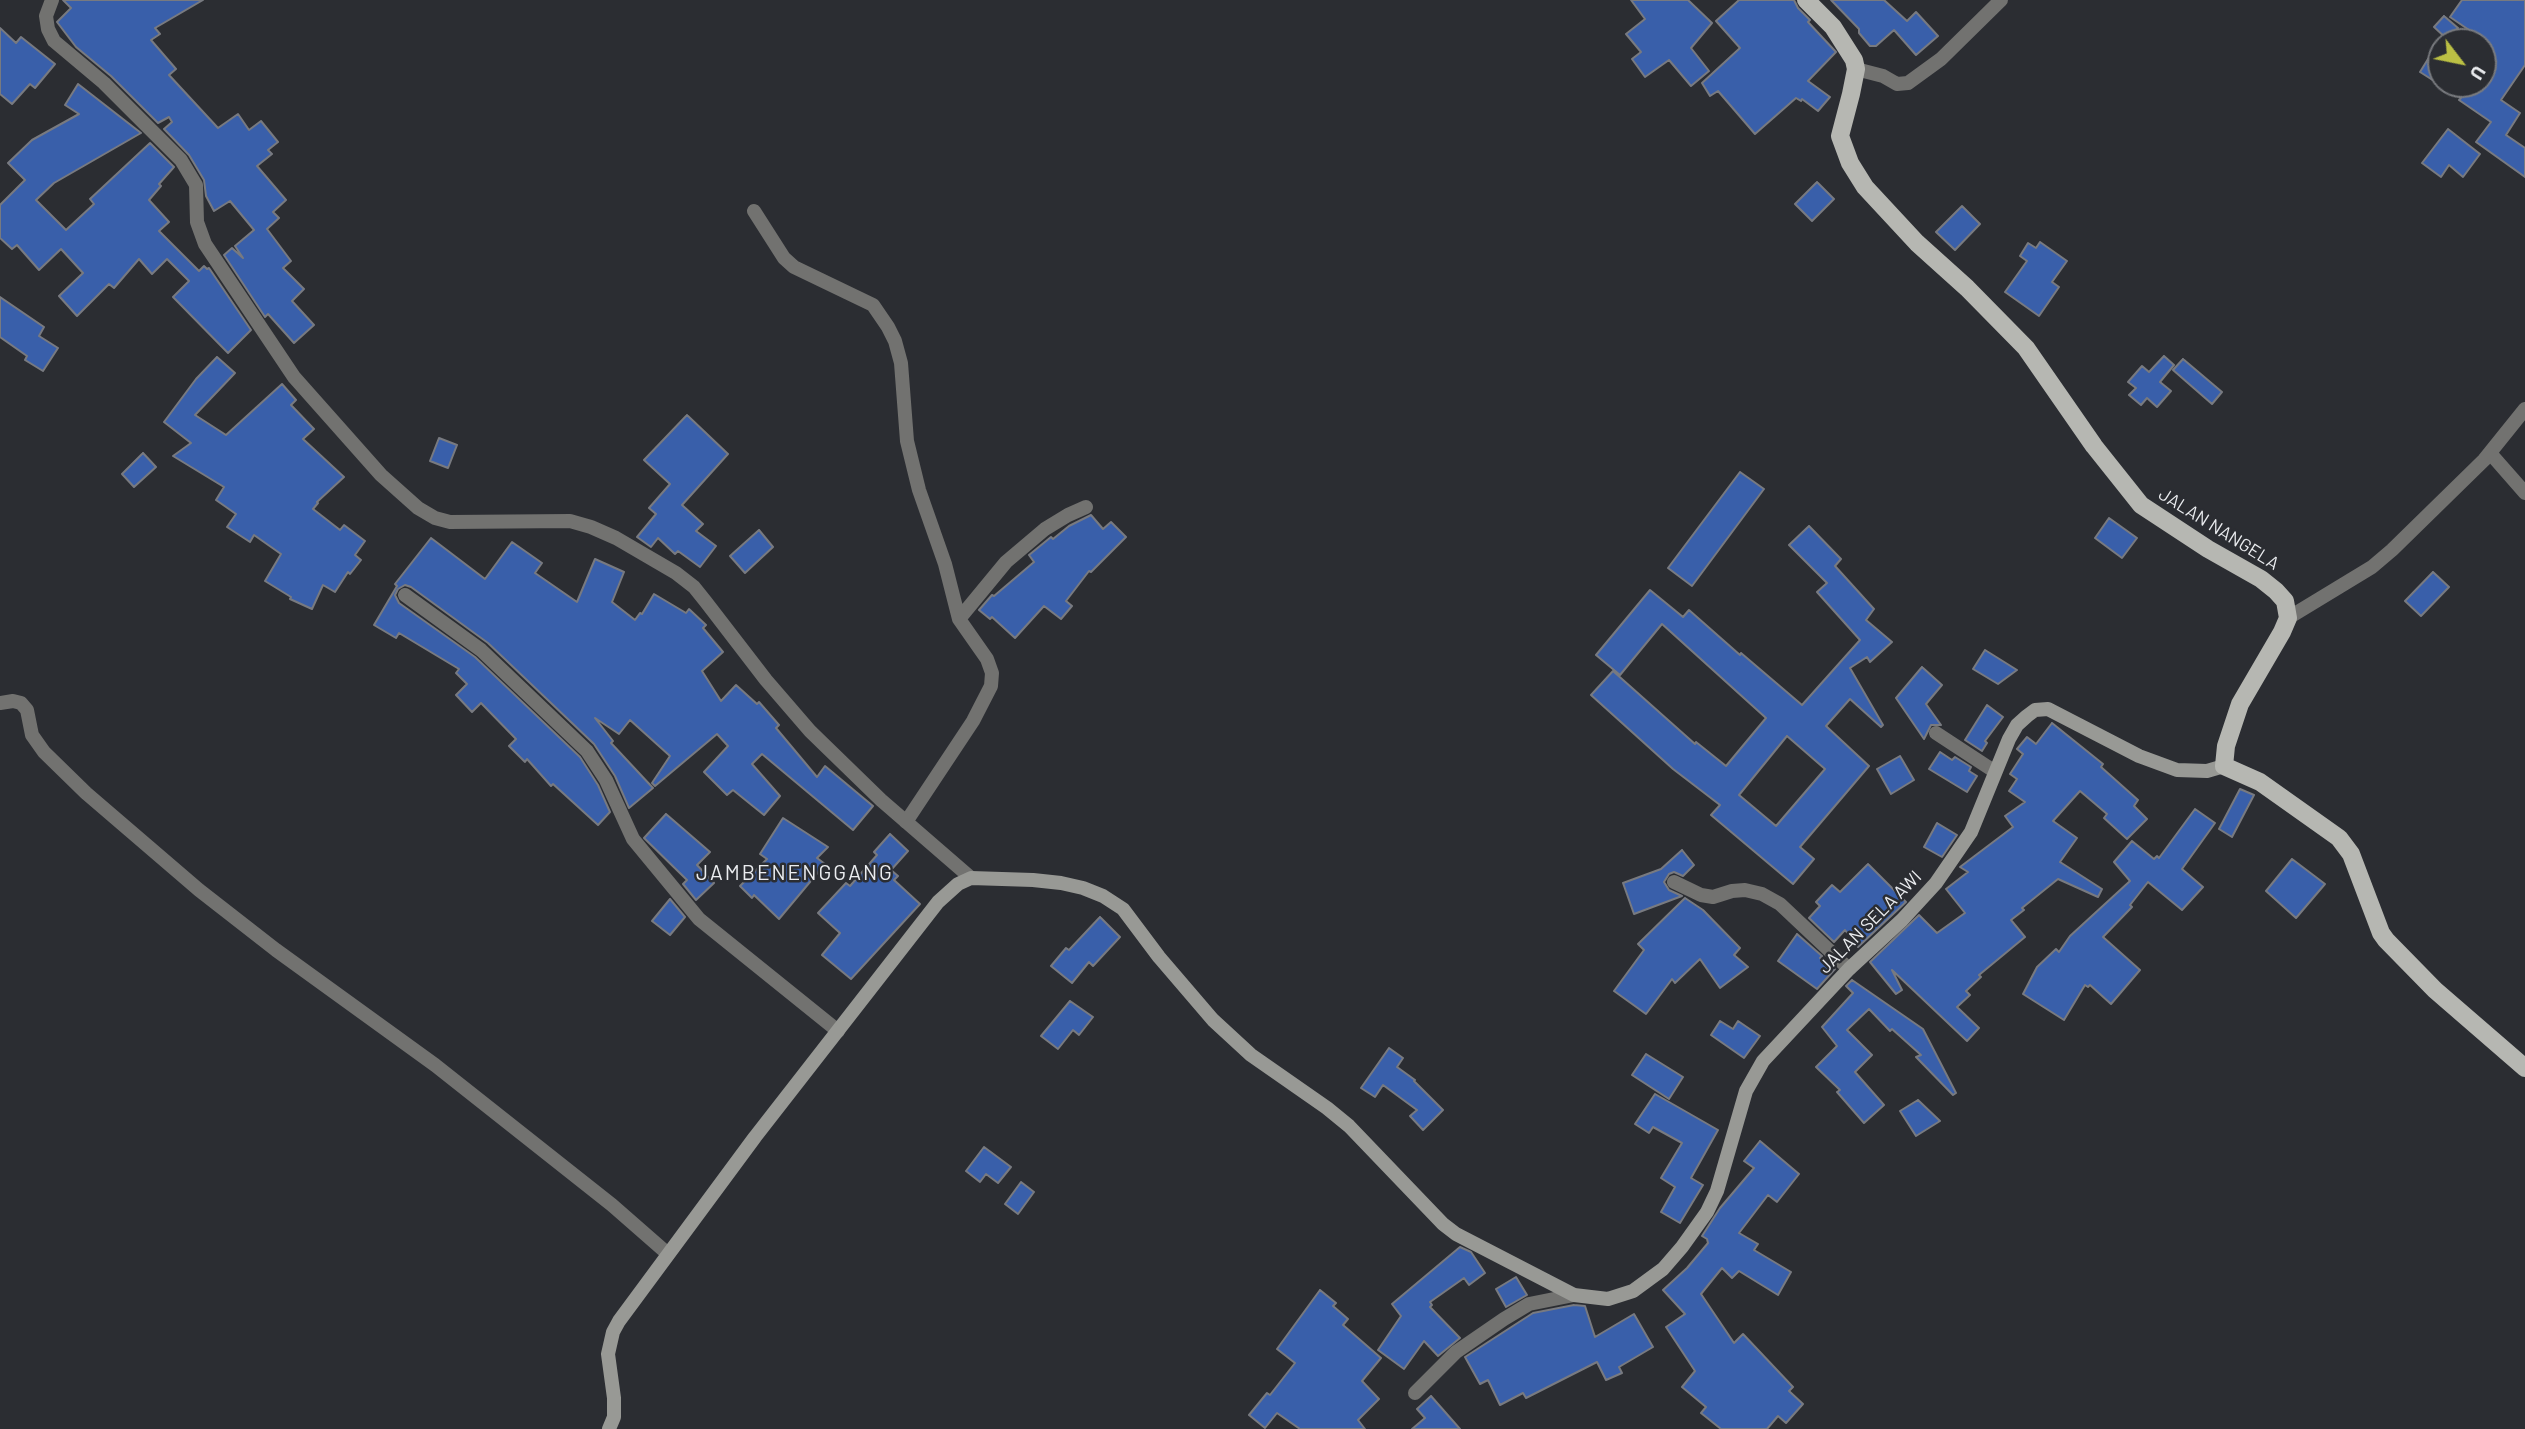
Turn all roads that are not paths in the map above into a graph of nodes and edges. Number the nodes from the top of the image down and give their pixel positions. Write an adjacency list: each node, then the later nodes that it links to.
1 (52, 0): 17 (street)
2 (1806, 0): 4 (main road)
3 (2001, 0): 4 (street)
4 (1856, 69): 11 (main road, JALAN NANGELA)
5 (754, 211): 12 (street)
6 (2525, 409): 7 (street)
7 (2490, 453): 8 (street); 11 (street)
8 (2525, 493)
9 (1086, 507): 12 (street)
10 (405, 595): 21 (street)
11 (2288, 618): 15 (main road)
12 (959, 619): 17 (street)
13 (0, 703): 23 (street)
14 (1936, 733): 16 (street)
15 (2224, 766): 16 (street, JALAN SELA AWI); 22 (main road)
16 (1994, 771): 20 (street, JALAN SELA AWI)
17 (906, 822): 18 (street)
18 (971, 878): 21 (street); 24 (street)
19 (1674, 882): 20 (street)
20 (1849, 969): 24 (street, JALAN SELA AWI)
21 (838, 1031): 23 (street)
22 (2525, 1068)
23 (668, 1254): 26 (street)
24 (1574, 1295): 25 (street)
25 (1415, 1393)
26 (609, 1429)

